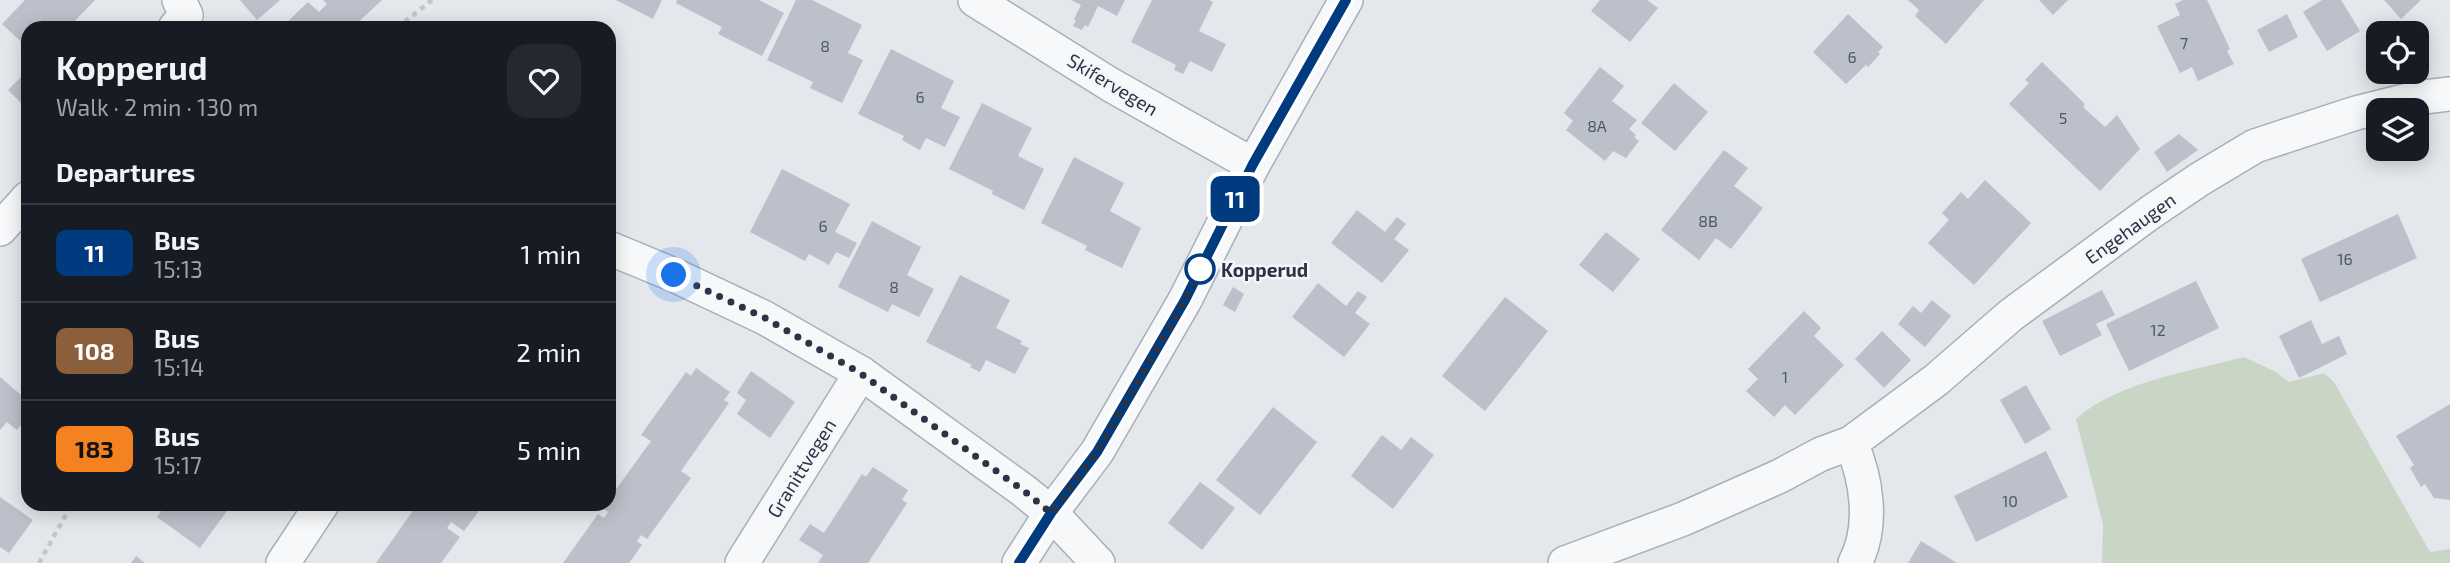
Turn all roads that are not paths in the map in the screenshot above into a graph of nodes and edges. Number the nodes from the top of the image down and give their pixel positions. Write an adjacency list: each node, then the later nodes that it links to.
1 (975, 0): 4 (street, Skifervegen)
2 (1346, 0): 4 (street)
3 (2450, 94): 9 (street, Engehaugen)
4 (1253, 164): 11 (street)
5 (21, 206): 6 (street)
6 (0, 229)
7 (616, 251): 8 (street)
8 (860, 373): 11 (street); 13 (street, Granittvegen)
9 (1851, 443): 16 (street, Engehaugen); 17 (street)
10 (317, 511): 12 (street)
11 (1051, 513): 14 (street); 15 (street)
12 (283, 563)
13 (742, 563)
14 (1019, 563)
15 (1098, 563)
16 (1565, 563)
17 (1855, 563)

